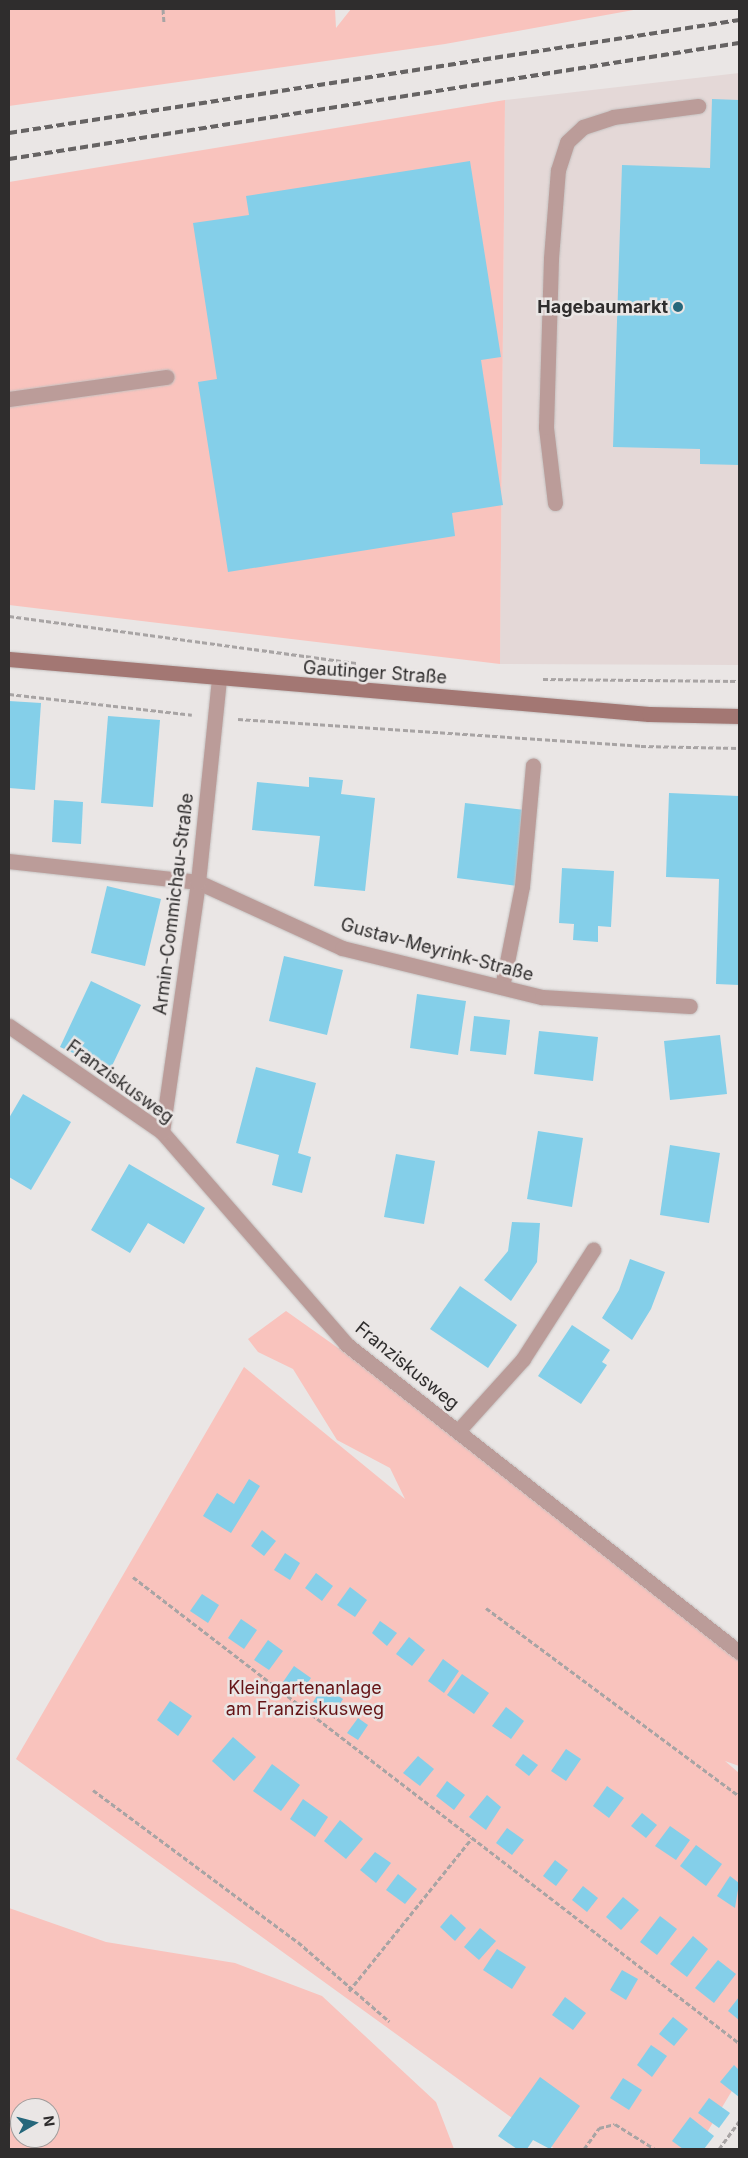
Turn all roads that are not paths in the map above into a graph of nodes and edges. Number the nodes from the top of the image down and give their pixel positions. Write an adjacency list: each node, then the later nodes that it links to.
1 (698, 106): 4 (street)
2 (166, 377): 3 (street)
3 (9, 399)
4 (554, 503)
5 (9, 659): 6 (main road, Gautinger Straße)
6 (220, 679): 7 (main road, Gautinger Straße); 10 (street, Armin-Commichau-Straße)
7 (739, 716)
8 (533, 766): 11 (street)
9 (9, 861): 10 (street, Gustav-Meyrink-Straße)
10 (198, 882): 11 (street, Gustav-Meyrink-Straße); 14 (street, Armin-Commichau-Straße)
11 (502, 987): 12 (street, Gustav-Meyrink-Straße)
12 (690, 1006)
13 (9, 1026): 14 (street, Franziskusweg)
14 (162, 1132): 16 (street, Franziskusweg)
15 (594, 1250): 16 (street)
16 (458, 1431): 17 (street, Franziskusweg)
17 (739, 1652)

